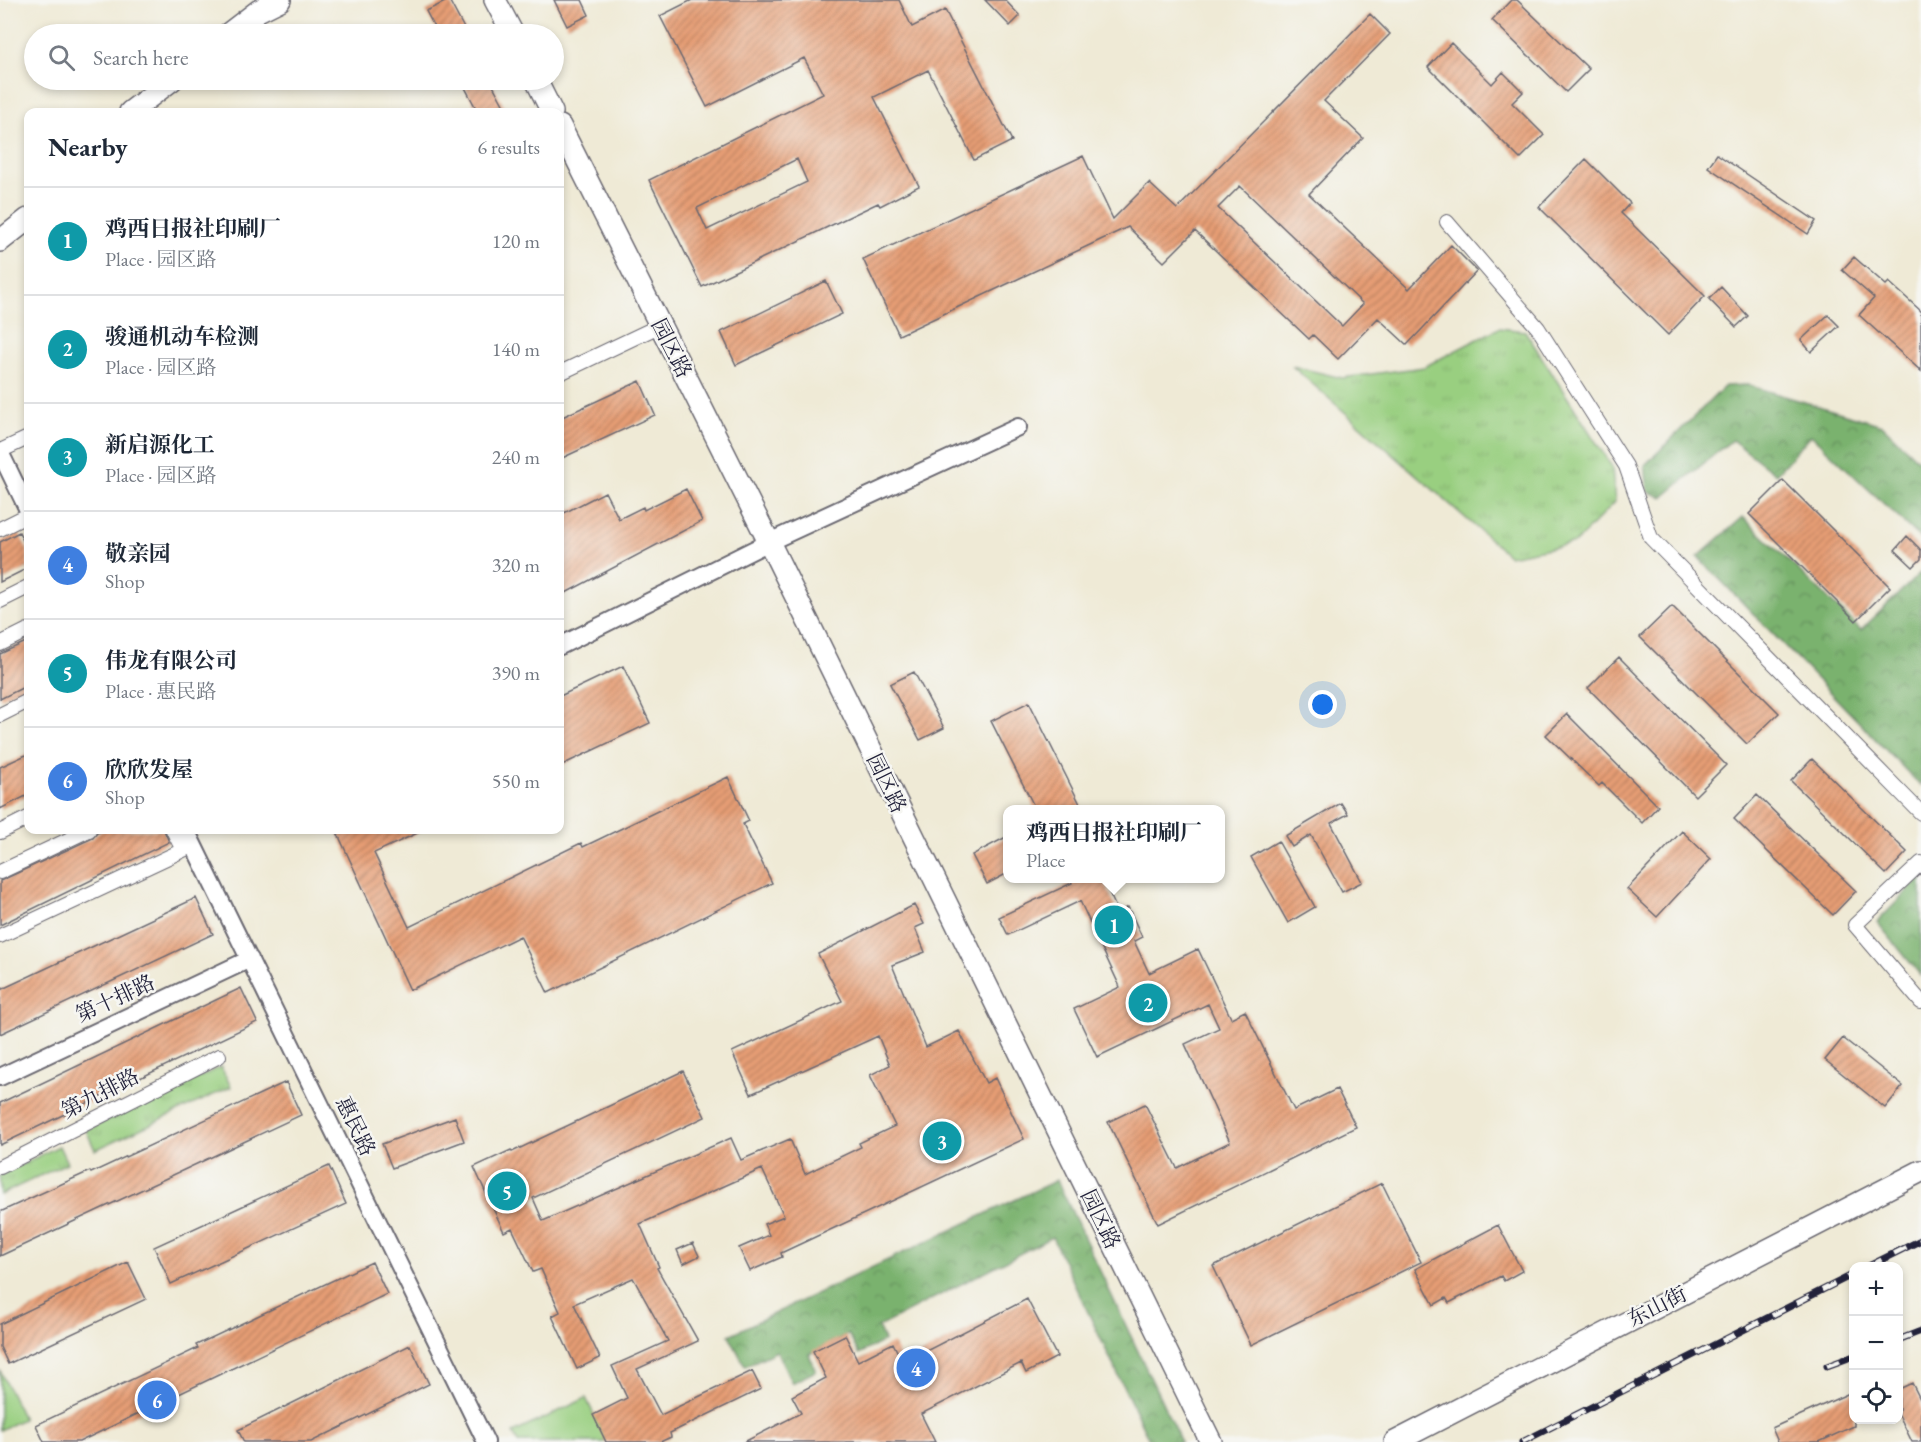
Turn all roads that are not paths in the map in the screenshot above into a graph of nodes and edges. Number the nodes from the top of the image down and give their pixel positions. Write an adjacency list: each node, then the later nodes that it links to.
1 (280, 0): 3 (highway)
2 (495, 0): 4 (highway)
3 (241, 24)
4 (508, 24)
5 (159, 90): 7 (highway)
6 (541, 90): 8 (highway)
7 (135, 108)
8 (550, 108)
9 (564, 134): 13 (highway, 园区路)
10 (24, 222): 12 (highway)
11 (1447, 222): 29 (street)
12 (0, 241)
13 (661, 325): 14 (street); 21 (highway, 园区路)
14 (564, 371)
15 (1018, 427): 21 (street)
16 (24, 440): 17 (street)
17 (0, 452): 18 (street)
18 (24, 502)
19 (24, 517): 20 (street)
20 (0, 529)
21 (769, 542): 26 (street); 44 (highway, 园区路)
22 (24, 589): 23 (street)
23 (0, 601)
24 (24, 632): 25 (street)
25 (0, 644)
26 (564, 644)
27 (24, 703): 28 (street)
28 (0, 715)
29 (1921, 813)
30 (24, 820): 31 (street)
31 (0, 832)
32 (80, 834): 35 (street)
33 (185, 836): 36 (street); 37 (street, 惠民路)
34 (1921, 863): 38 (street)
35 (0, 872)
36 (0, 936)
37 (250, 959): 40 (street, 第十排路); 43 (street, 惠民路)
38 (1921, 1002)
39 (219, 1056): 41 (street, 第九排路)
40 (0, 1077)
41 (0, 1167)
42 (1921, 1171): 45 (highway, 东山街)
43 (486, 1442)
44 (1211, 1442)
45 (1395, 1442)

